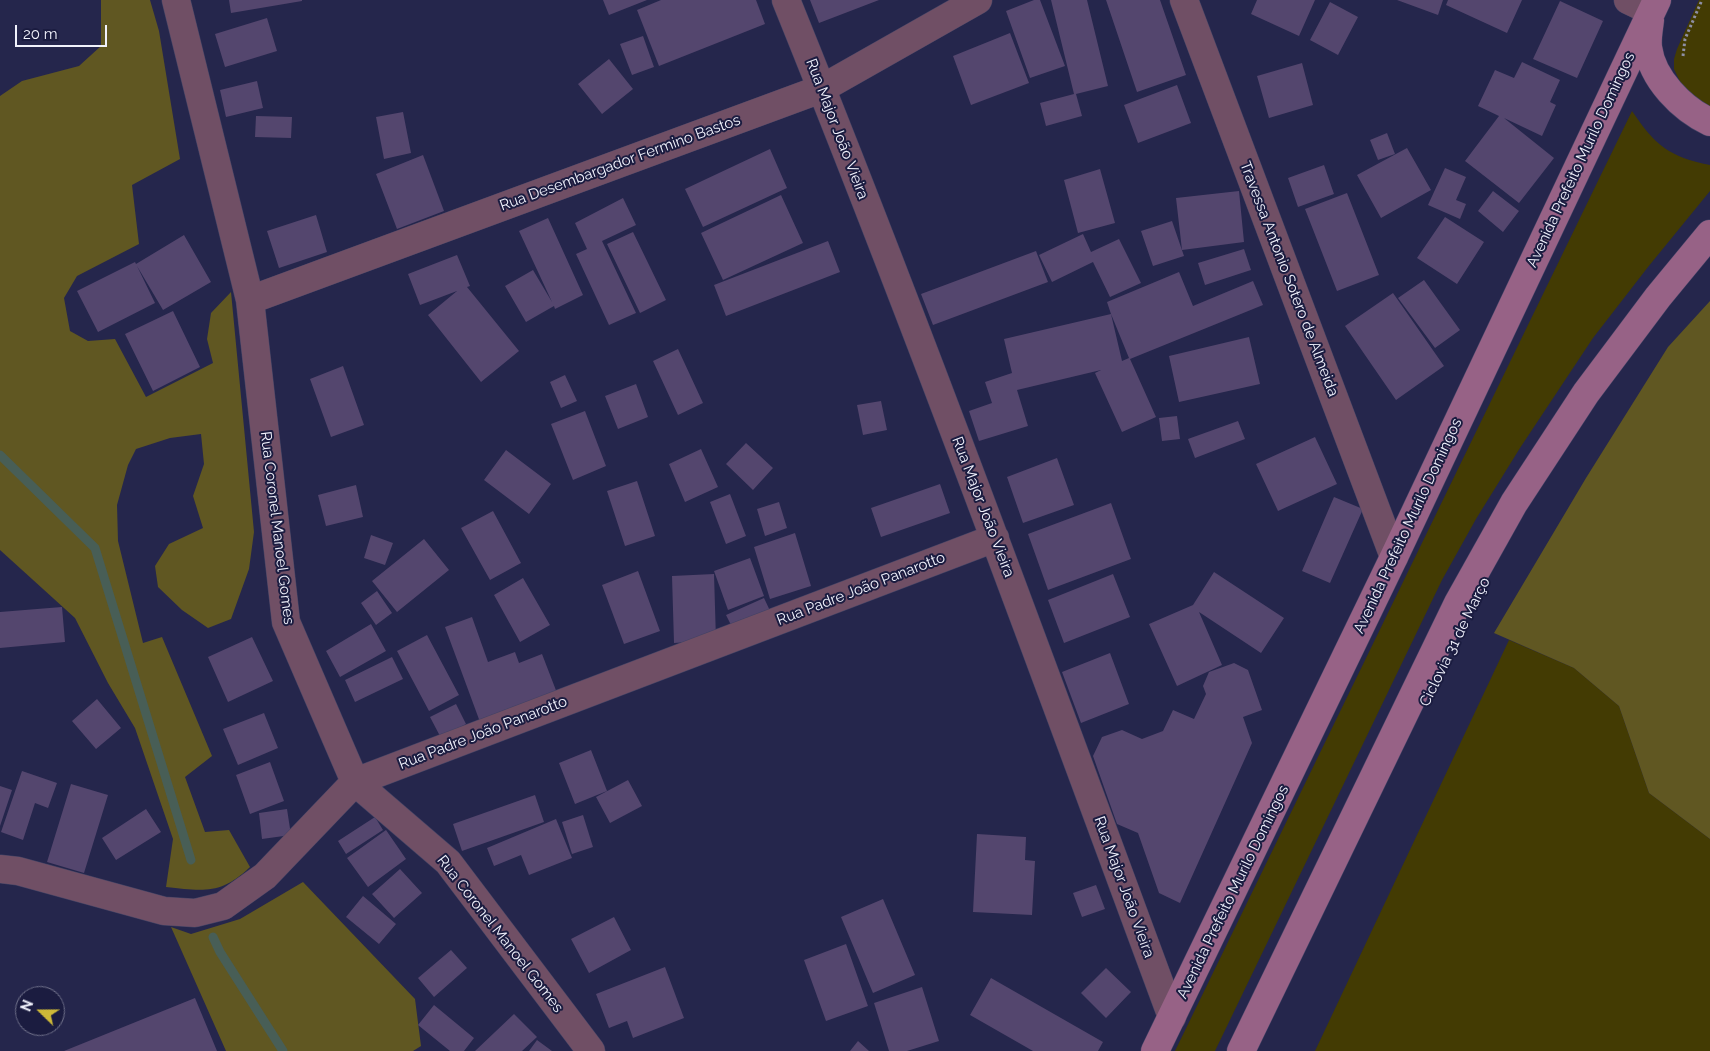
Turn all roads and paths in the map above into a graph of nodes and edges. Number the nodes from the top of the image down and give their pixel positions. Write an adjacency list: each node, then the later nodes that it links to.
1 (176, 0): 11 (street, Rua Coronel Manoel Gomes)
2 (786, 0): 8 (street, Rua Major João Vieira)
3 (978, 0): 8 (street, Rua Desembargador Fermino Bastos)
4 (1184, 0): 13 (street, Travessa Antonio Sotero de Almeida)
5 (1702, 0): 7 (path)
6 (1645, 4): 9 (main road); 13 (main road, Avenida Prefeito Murilo Domingos)
7 (1684, 64)
8 (821, 88): 11 (street, Rua Desembargador Fermino Bastos); 12 (street, Rua Major João Vieira)
9 (1710, 122)
10 (1710, 234): 19 (main road)
11 (250, 300): 14 (street, Rua Coronel Manoel Gomes)
12 (995, 538): 14 (street, Rua Padre João Panarotto); 16 (street, Rua Major João Vieira)
13 (1394, 557): 16 (main road, Avenida Prefeito Murilo Domingos)
14 (355, 782): 15 (street, Rua Padre João Panarotto); 17 (street, Rua Coronel Manoel Gomes)
15 (0, 869)
16 (1172, 1017): 18 (main road, Avenida Prefeito Murilo Domingos)
17 (591, 1051)
18 (1156, 1051)
19 (1241, 1051)

